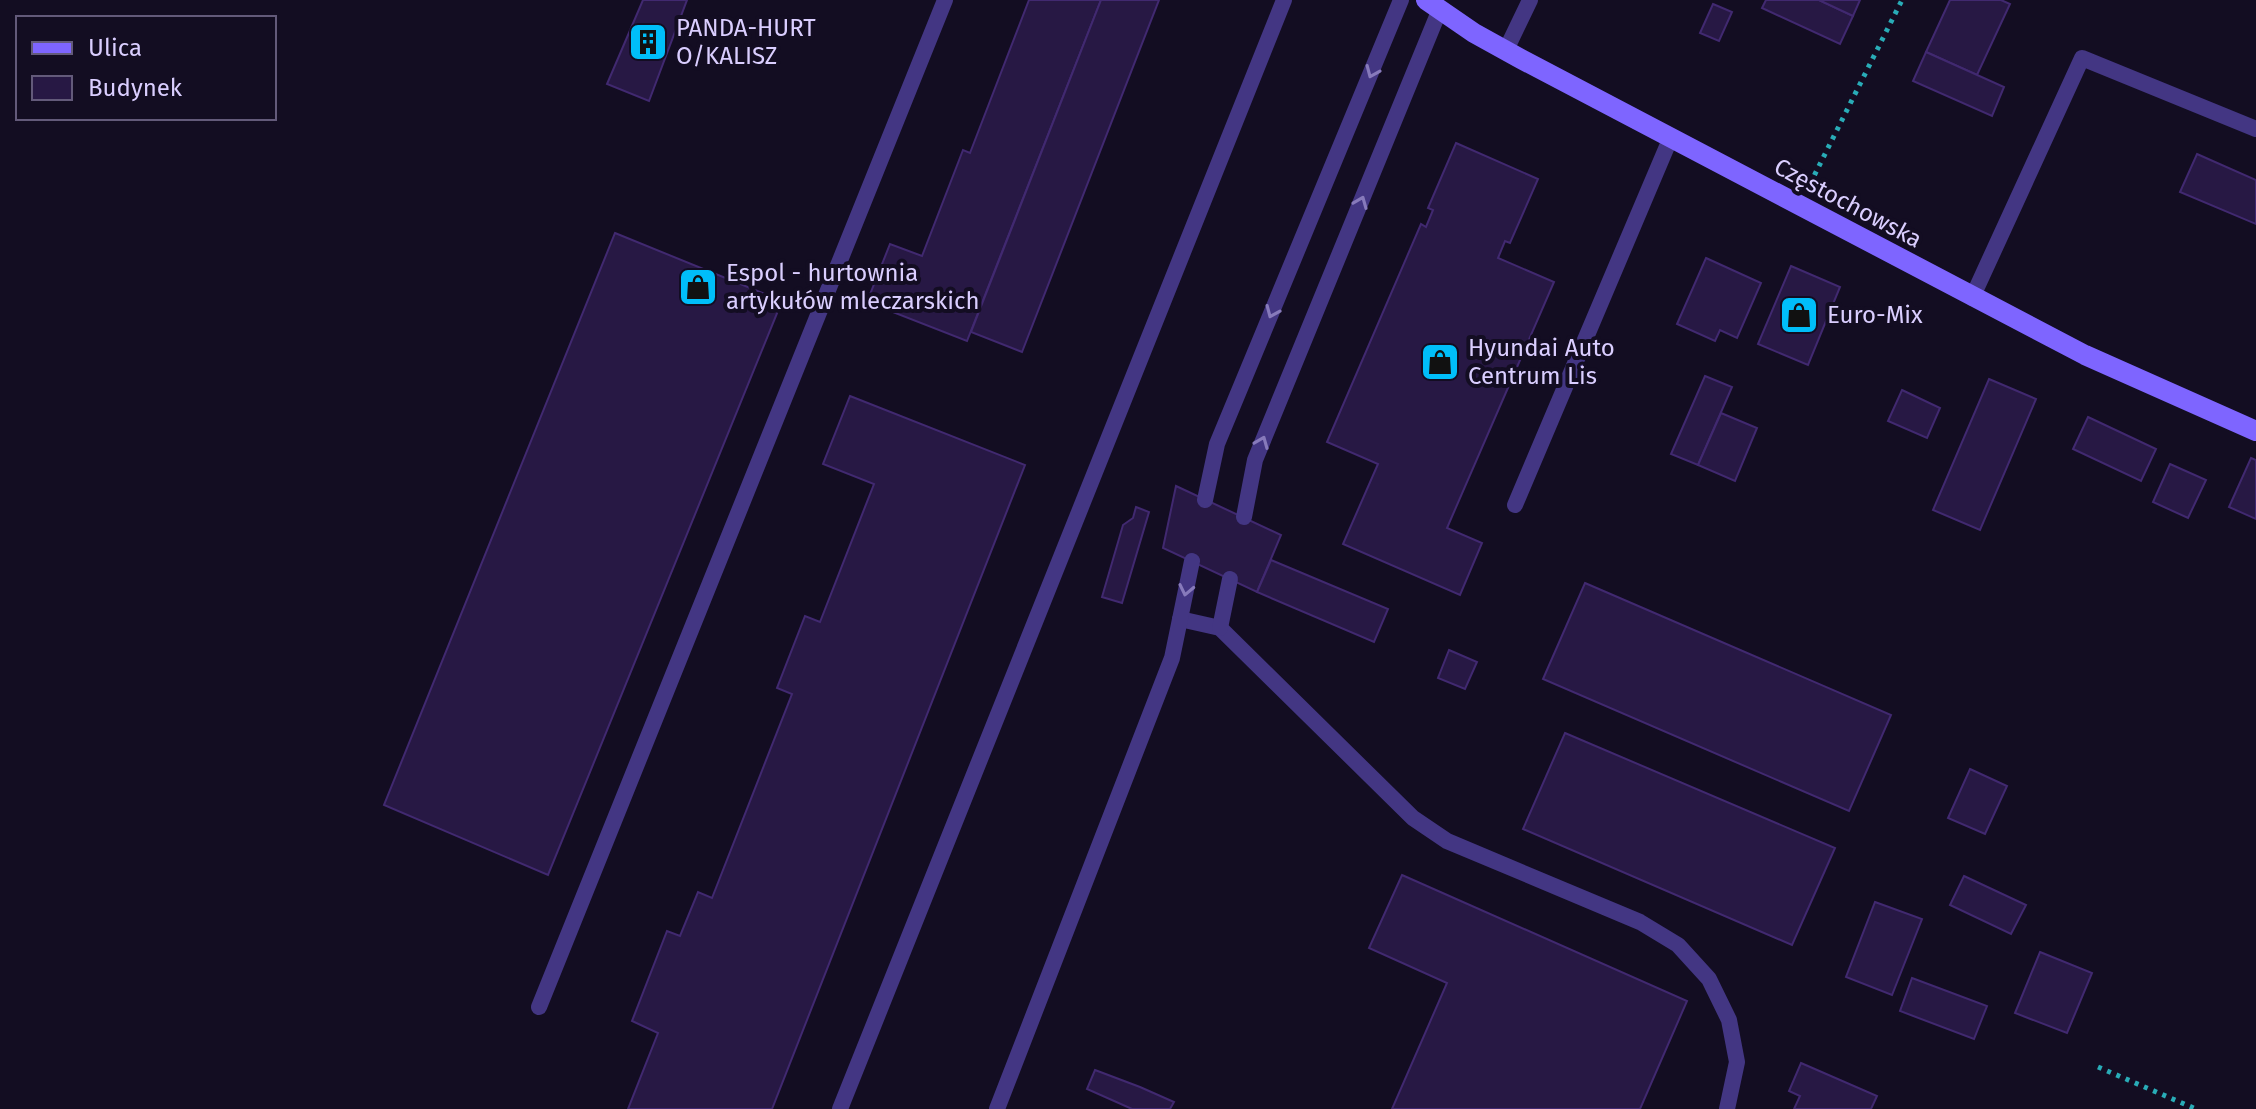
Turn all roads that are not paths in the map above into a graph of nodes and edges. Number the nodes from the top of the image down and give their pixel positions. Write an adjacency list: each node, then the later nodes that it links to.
1 (945, 0): 18 (lane)
2 (1284, 0): 19 (lane)
3 (1401, 0): 11 (lane, one-way to 11)
4 (1530, 0): 6 (lane)
5 (1433, 5): 6 (main road, Częstochowska); 13 (lane, one-way to 5)
6 (1506, 50): 8 (main road, Częstochowska)
7 (2256, 129): 9 (lane)
8 (1671, 137): 9 (main road, Częstochowska); 12 (lane)
9 (1972, 298): 10 (main road, Częstochowska)
10 (2256, 431)
11 (1205, 500)
12 (1515, 505)
13 (1244, 517)
14 (1192, 561): 16 (lane, one-way to 16)
15 (1230, 579): 17 (lane)
16 (1180, 619): 17 (lane); 20 (lane)
17 (1220, 628): 21 (lane)
18 (539, 1007)
19 (840, 1109)
20 (997, 1109)
21 (1727, 1109)

